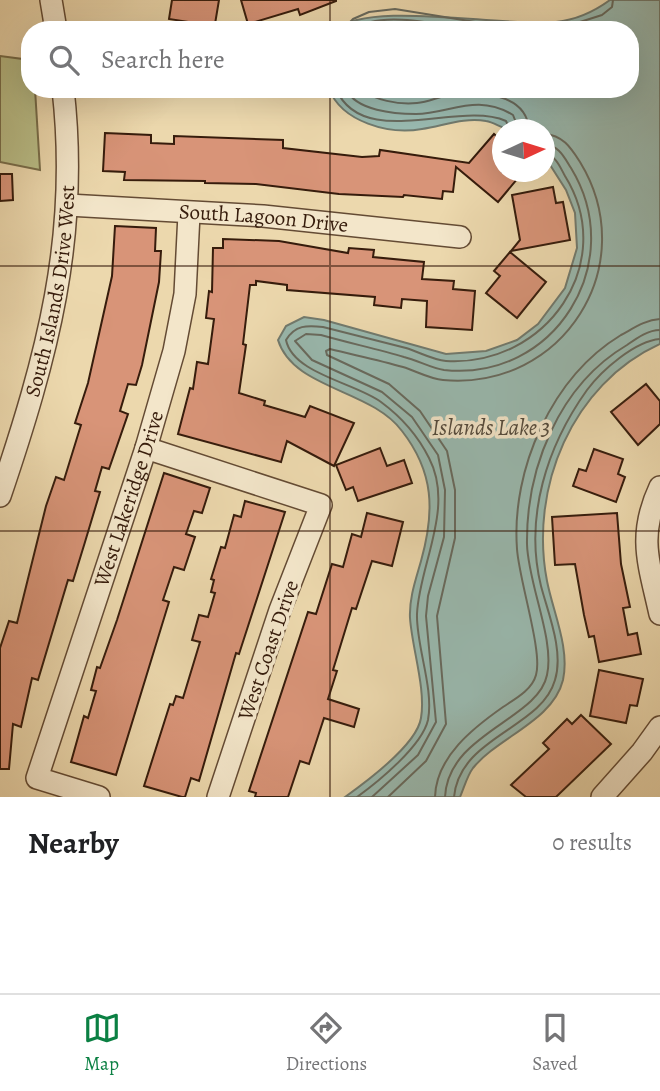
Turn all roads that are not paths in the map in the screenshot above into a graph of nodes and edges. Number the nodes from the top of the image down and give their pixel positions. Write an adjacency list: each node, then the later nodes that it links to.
1 (51, 0): 2 (street)
2 (54, 21)
3 (64, 98): 4 (street, South Islands Drive West)
4 (68, 205): 5 (street, South Lagoon Drive); 9 (street, South Islands Drive West)
5 (189, 214): 6 (street, South Lagoon Drive); 7 (street, West Lakeridge Drive)
6 (460, 237)
7 (146, 448): 12 (street, West Lakeridge Drive); 13 (street, West Coast Drive)
8 (660, 487): 10 (street)
9 (1, 492)
10 (660, 614)
11 (660, 727): 14 (street)
12 (99, 797)
13 (218, 797)
14 (602, 797)

